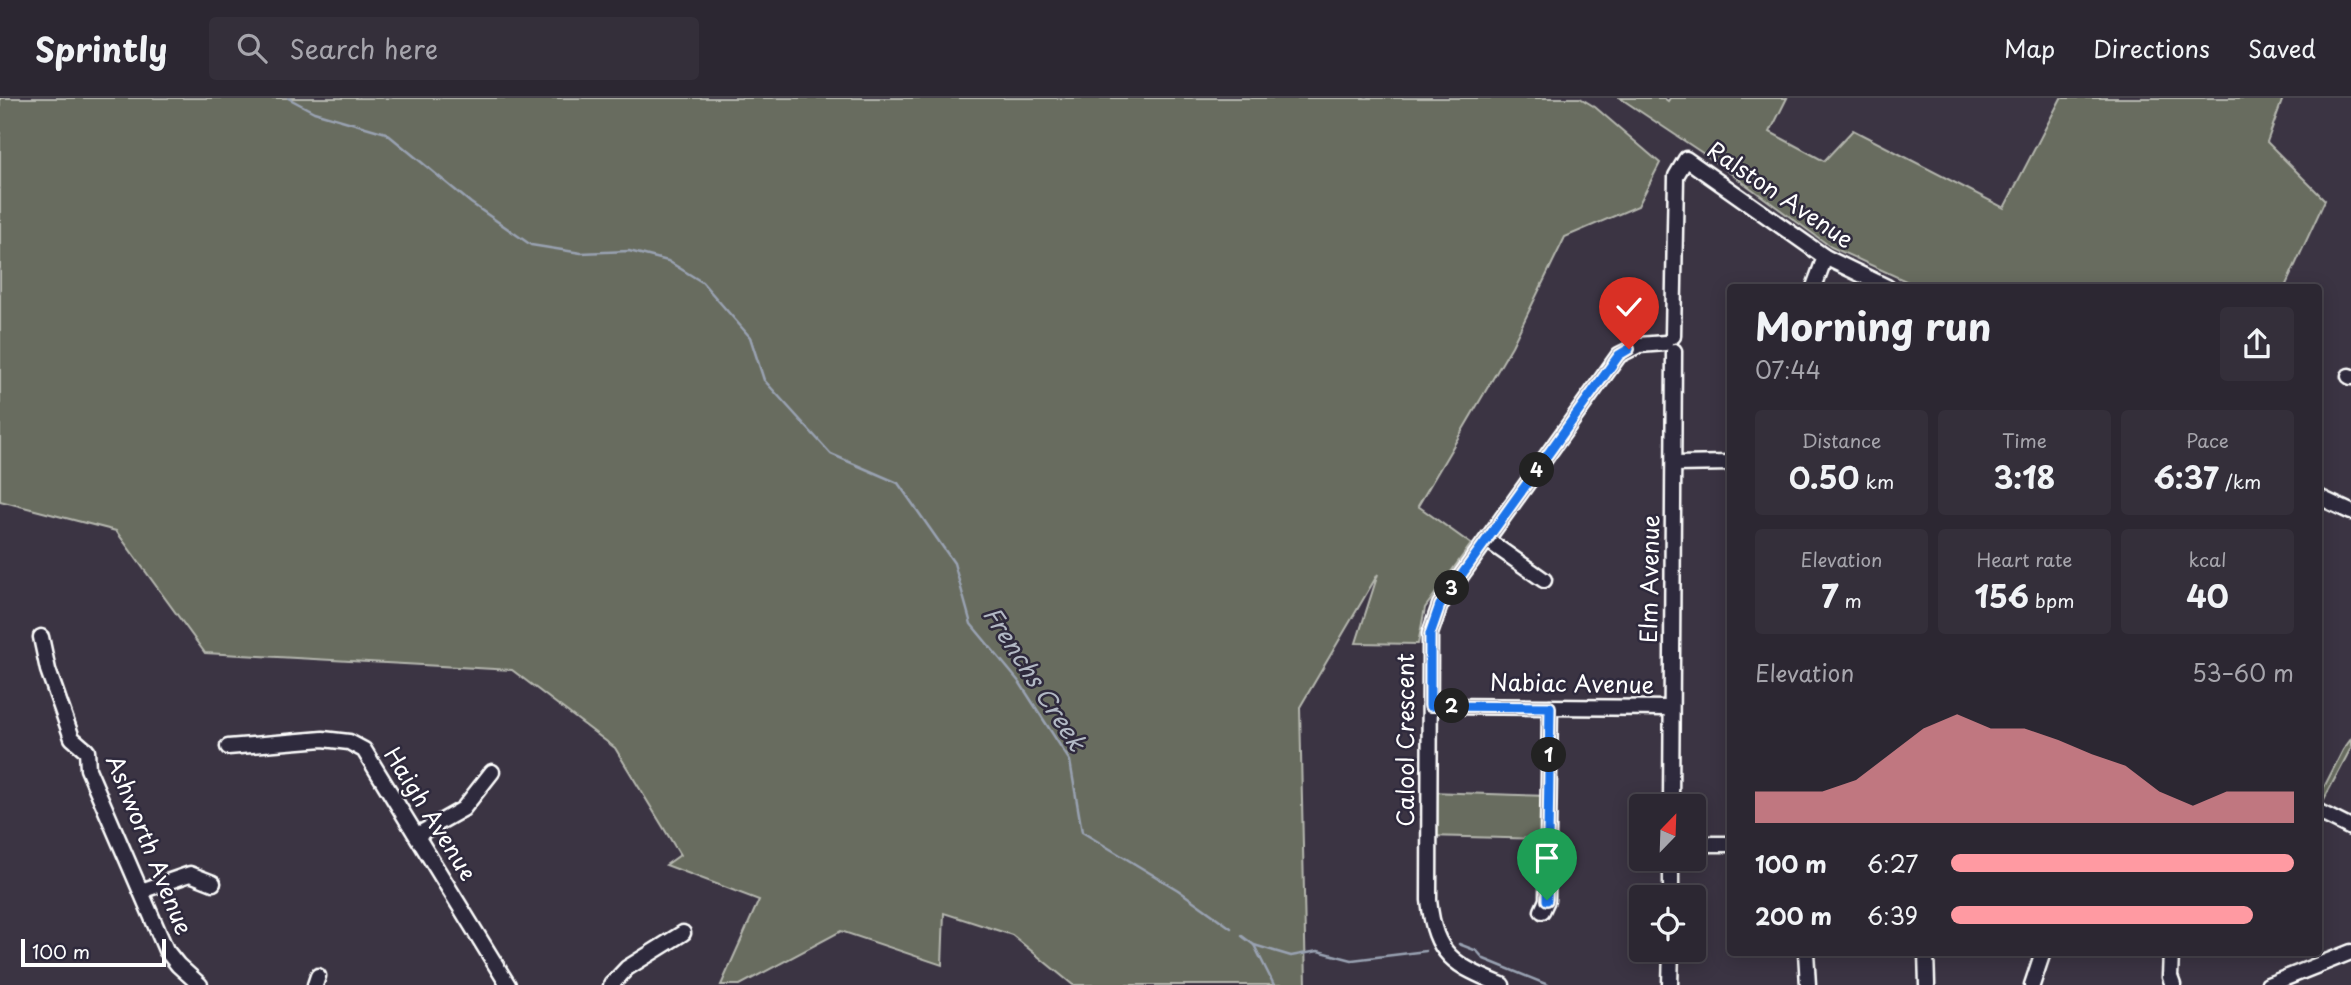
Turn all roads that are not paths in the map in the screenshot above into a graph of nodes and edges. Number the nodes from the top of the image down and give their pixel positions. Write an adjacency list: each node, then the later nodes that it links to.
1 (1686, 159): 2 (street, Ralston Avenue); 5 (street, Elm Avenue)
2 (1825, 257): 3 (street); 4 (street, Ralston Avenue)
3 (1815, 284)
4 (1881, 284)
5 (1670, 343): 7 (street, Elm Avenue); 10 (street, Calool Crescent)
6 (1727, 463): 7 (street)
7 (1674, 464): 15 (street, Elm Avenue)
8 (2322, 498): 9 (street)
9 (2351, 512)
10 (1487, 540): 11 (street); 13 (street, Calool Crescent)
11 (1544, 580)
12 (41, 637): 25 (street, Ashworth Avenue)
13 (1430, 706): 14 (street, Nabiac Avenue); 37 (street, Calool Crescent)
14 (1550, 707): 15 (street, Nabiac Avenue); 26 (street)
15 (1671, 708): 18 (street, Elm Avenue)
16 (228, 747): 21 (street, Haigh Avenue)
17 (492, 772): 21 (street)
18 (1671, 794)
19 (2322, 814): 20 (street)
20 (2351, 828)
21 (417, 835): 35 (street, Haigh Avenue)
22 (1706, 844): 23 (street)
23 (1727, 844)
24 (213, 883): 25 (street)
25 (141, 891): 34 (street, Ashworth Avenue)
26 (1542, 911)
27 (683, 933): 36 (street)
28 (2351, 952): 43 (street)
29 (1806, 956): 39 (street)
30 (1926, 956): 40 (street)
31 (2042, 956): 41 (street)
32 (2171, 956): 42 (street)
33 (1671, 962): 38 (street)
34 (200, 985)
35 (508, 985)
36 (611, 985)
37 (1502, 985)
38 (1670, 985)
39 (1808, 985)
40 (1927, 985)
41 (2032, 985)
42 (2173, 985)
43 (2268, 985)

